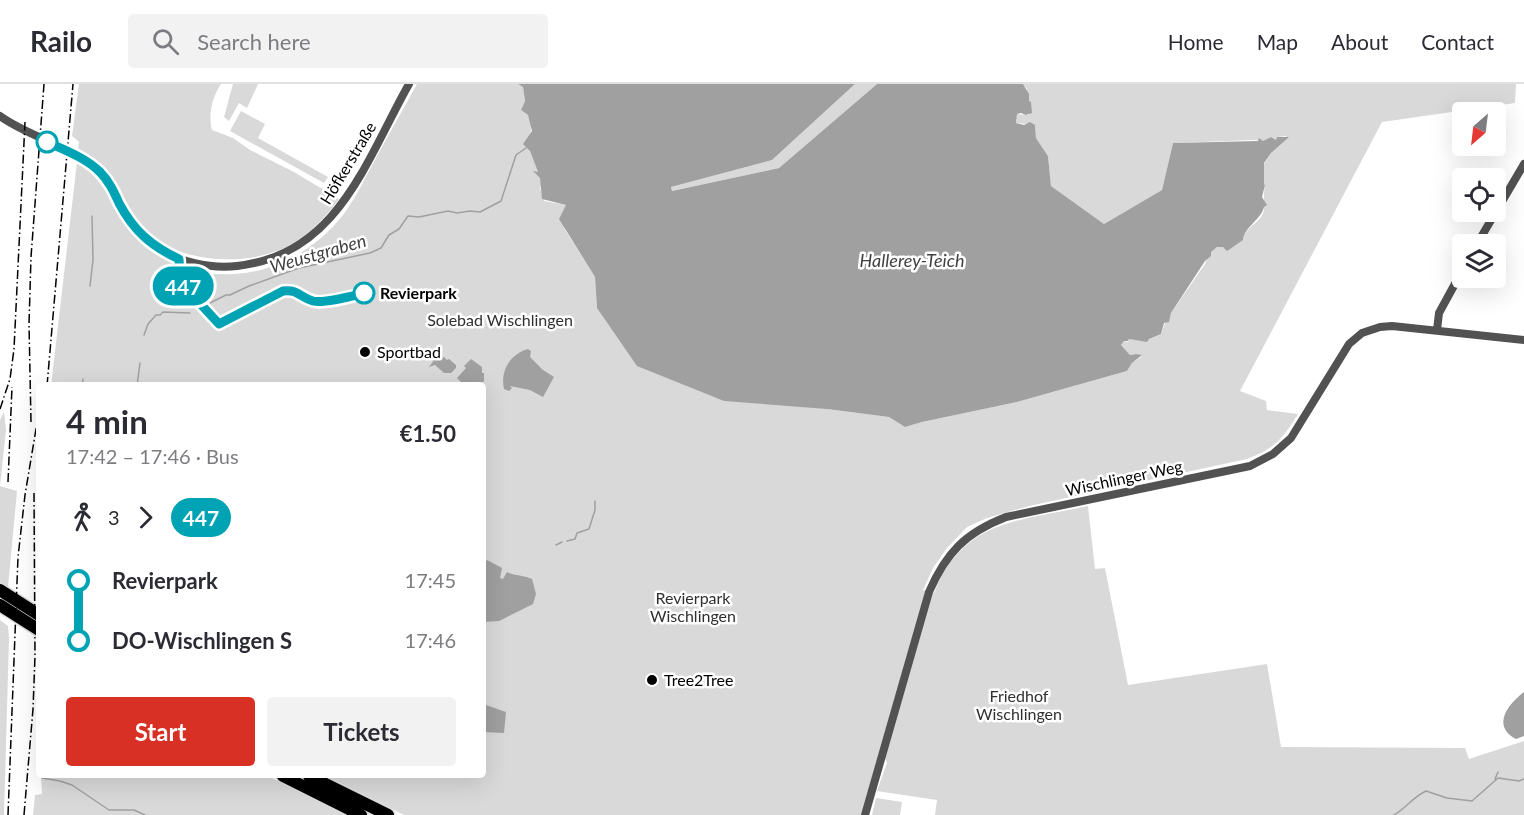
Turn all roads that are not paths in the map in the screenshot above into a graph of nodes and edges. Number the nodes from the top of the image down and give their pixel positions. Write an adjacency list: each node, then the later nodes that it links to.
1 (409, 84): 2 (street, Höfkerstraße)
2 (0, 116)
3 (1524, 164): 4 (street)
4 (1484, 234)
5 (1452, 288): 6 (street)
6 (1437, 330): 7 (street, Wischlinger Weg); 16 (street, Wischlinger Weg)
7 (1524, 340)
8 (0, 590): 10 (highway)
9 (0, 604): 11 (highway)
10 (36, 613)
11 (36, 628)
12 (287, 778): 14 (highway)
13 (313, 778): 15 (highway)
14 (361, 815)
15 (388, 815)
16 (865, 815)

